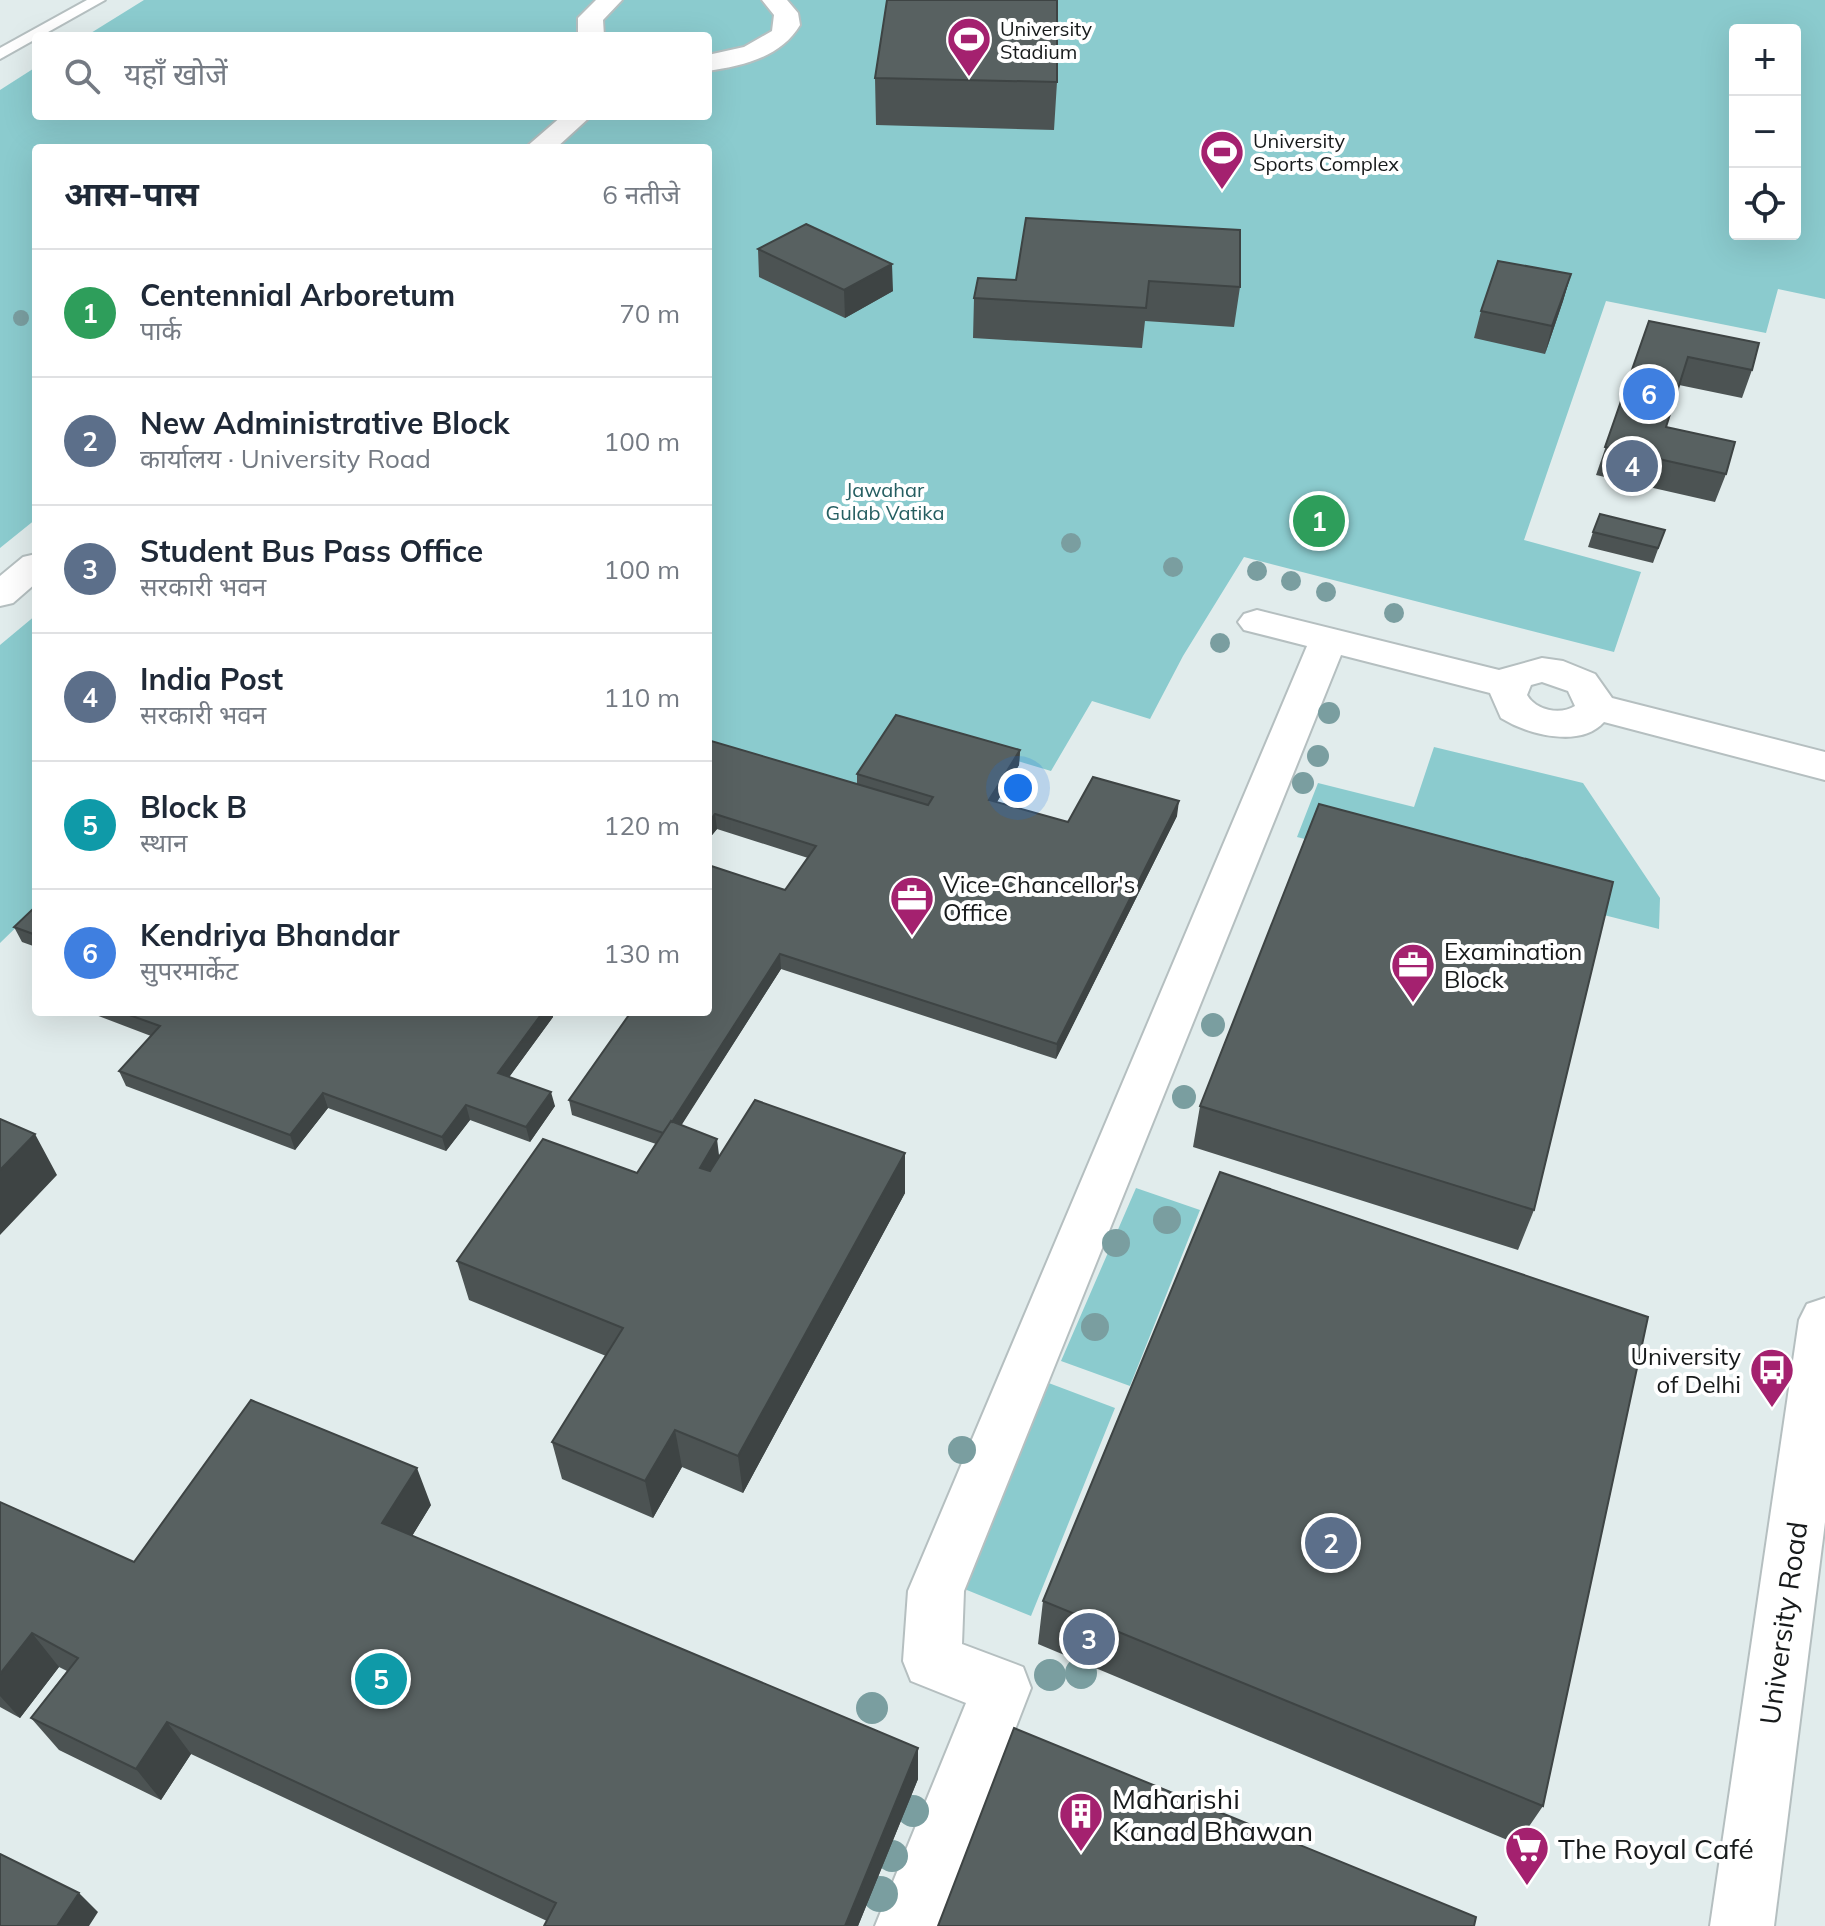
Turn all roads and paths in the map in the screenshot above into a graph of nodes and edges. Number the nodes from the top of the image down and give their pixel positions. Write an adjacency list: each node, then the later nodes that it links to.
1 (98, 0): 4 (lane)
2 (610, 0): 5 (street)
3 (774, 0): 8 (street)
4 (40, 32)
5 (591, 32)
6 (32, 36): 7 (lane)
7 (0, 54)
8 (712, 62)
9 (573, 120): 10 (street)
10 (544, 144)
11 (32, 568): 12 (street)
12 (0, 595)
13 (1257, 622): 14 (street)
14 (1328, 640): 15 (street); 19 (street)
15 (1509, 685): 16 (street); 16 (street)
16 (1595, 707): 17 (street)
17 (1825, 766)
18 (1825, 1320): 20 (street, University Road)
19 (907, 1926)
20 (1742, 1926)

